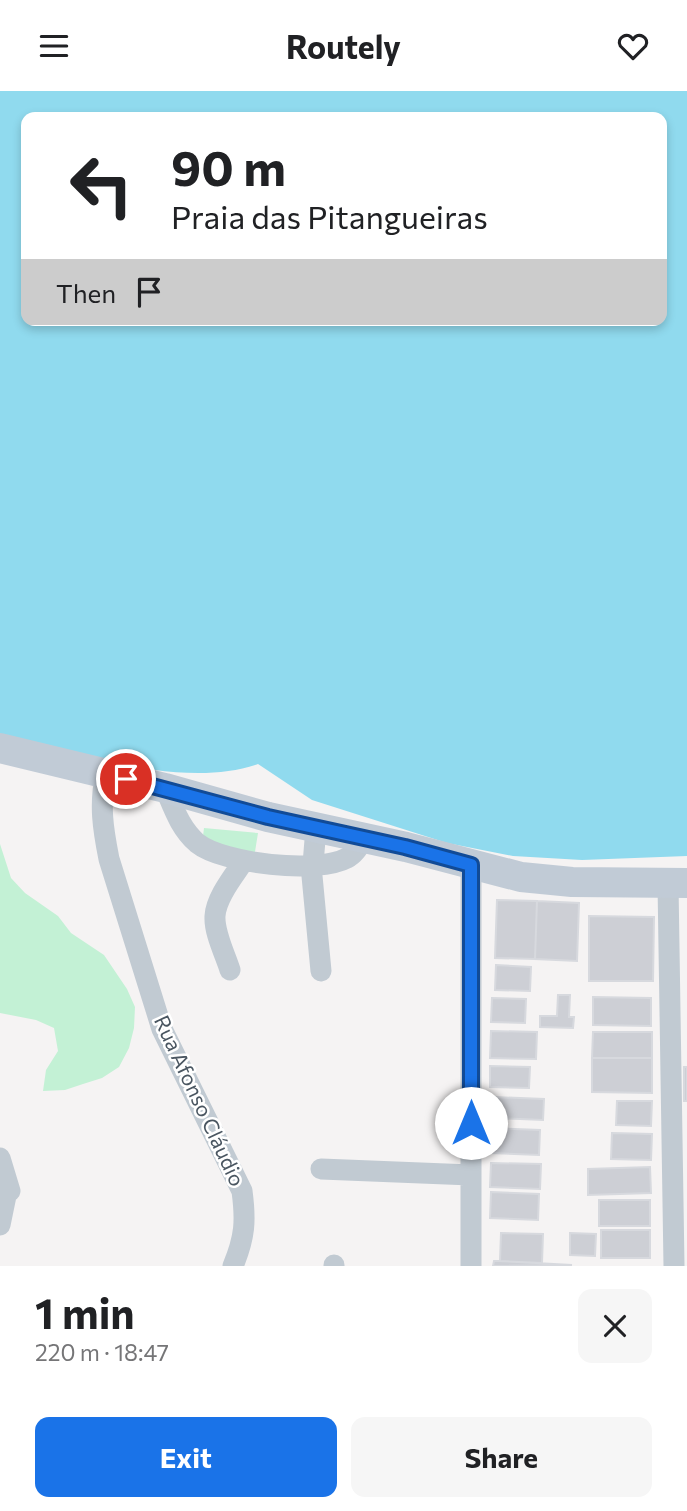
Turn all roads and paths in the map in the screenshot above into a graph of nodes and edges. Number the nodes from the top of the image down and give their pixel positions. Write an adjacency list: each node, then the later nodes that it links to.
1 (0, 748): 2 (main road)
2 (106, 774): 3 (main road); 16 (street, Rua Afonso Cláudio)
3 (165, 788): 4 (main road); 6 (street)
4 (316, 828): 5 (main road); 8 (street)
5 (364, 838): 7 (main road); 8 (street)
6 (243, 862): 8 (street); 10 (street)
7 (471, 865): 9 (main road); 14 (street)
8 (313, 866): 11 (street)
9 (678, 883): 18 (street)
10 (230, 970)
11 (321, 971)
12 (0, 1158): 15 (street)
13 (321, 1169): 14 (street)
14 (471, 1175): 17 (street)
15 (0, 1225)
16 (233, 1266)
17 (471, 1266)
18 (674, 1266)

